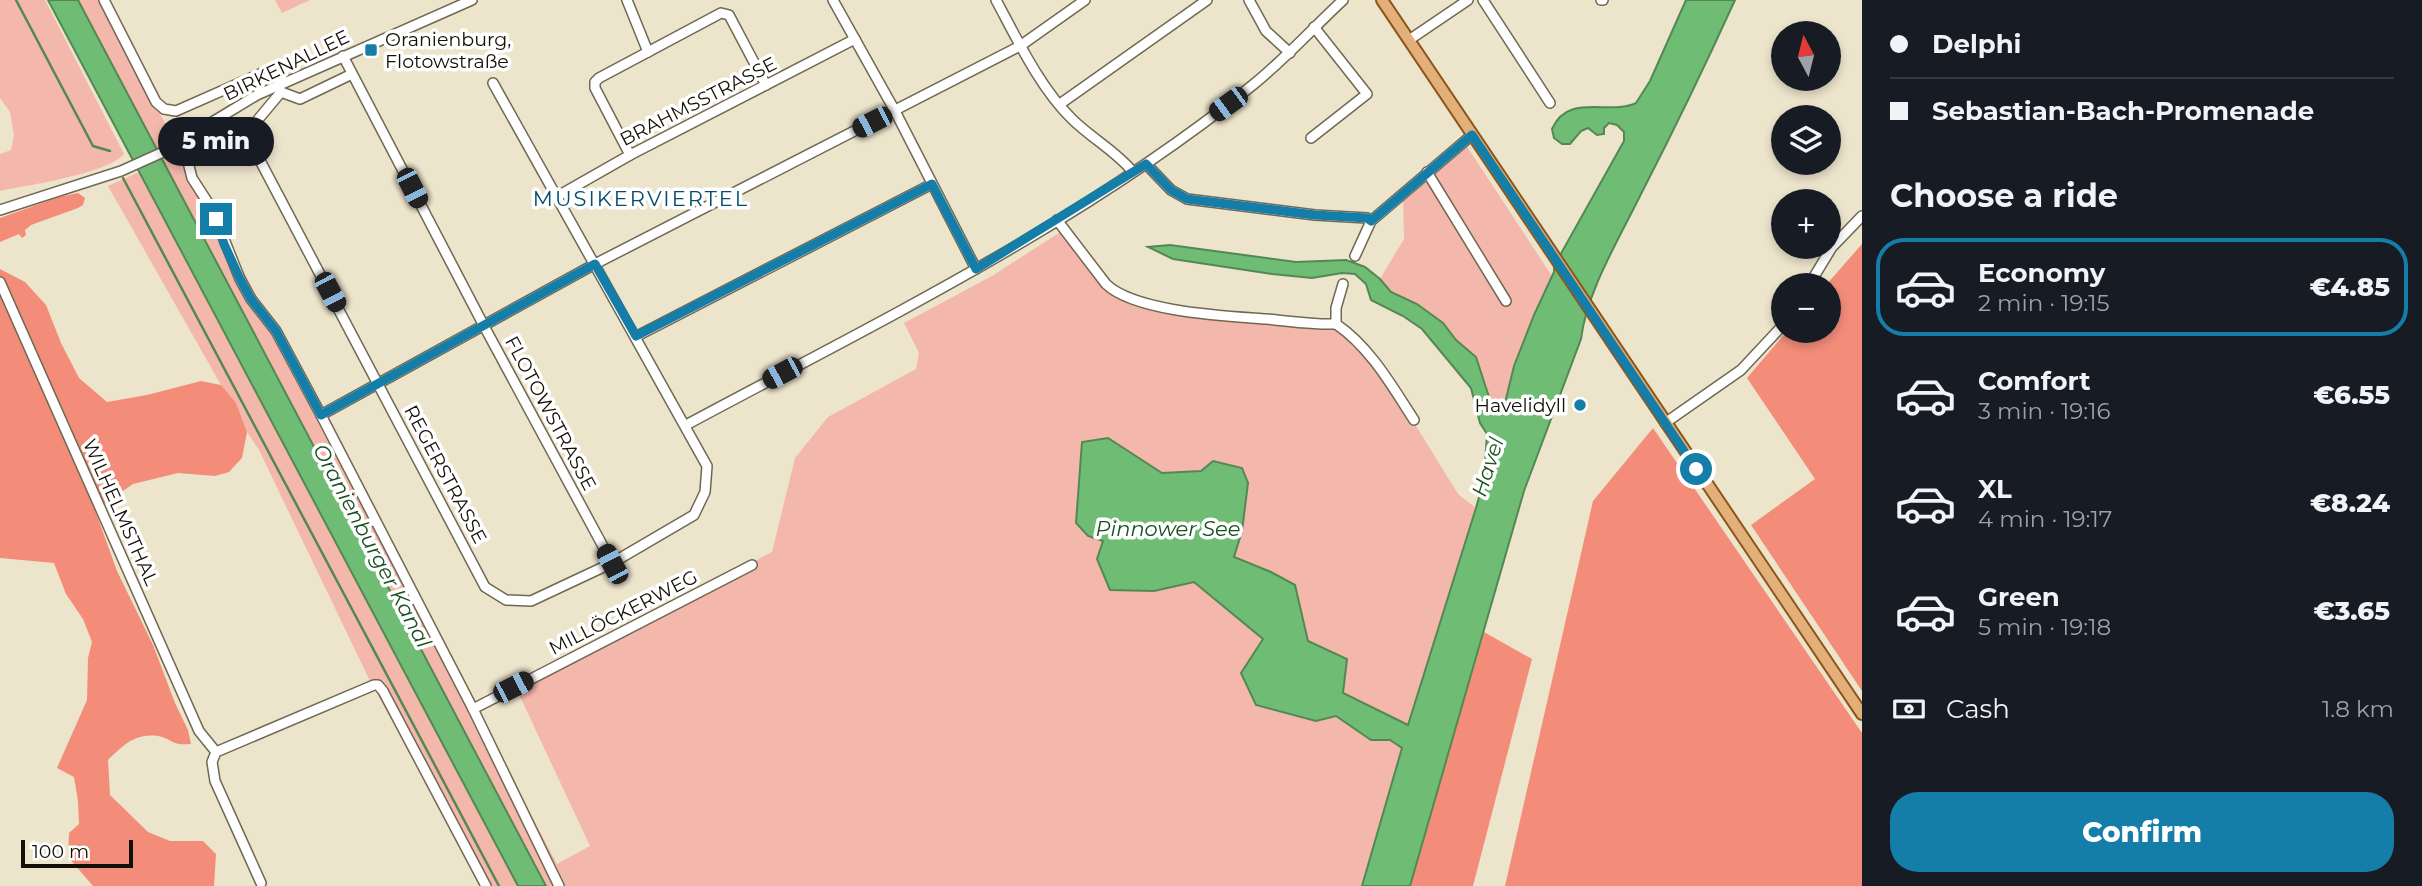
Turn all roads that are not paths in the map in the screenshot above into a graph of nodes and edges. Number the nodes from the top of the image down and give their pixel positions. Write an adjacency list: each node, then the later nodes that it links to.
1 (104, 0): 23 (street)
2 (472, 0): 19 (street, BIRKENALLEE)
3 (627, 0): 17 (street)
4 (834, 0): 14 (street)
5 (996, 0): 16 (street)
6 (1085, 0): 16 (street)
7 (1207, 0): 25 (street)
8 (1249, 0): 18 (street)
9 (1343, 0): 13 (street)
10 (1382, 0): 15 (main road)
11 (1468, 0): 15 (street)
12 (1483, 0): 24 (street)
13 (1314, 27): 18 (street); 29 (street)
14 (855, 39): 22 (street, BRAHMSSTRASSE); 26 (street)
15 (1409, 40): 28 (main road)
16 (1020, 46): 25 (street); 26 (street)
17 (648, 52): 22 (street); 30 (street)
18 (1290, 53): 31 (street)
19 (343, 56): 20 (street, FLOTOWSTRASSE); 23 (street, BIRKENALLEE)
20 (352, 74): 23 (street); 48 (street, FLOTOWSTRASSE)
21 (494, 83): 35 (street)
22 (766, 85): 30 (street, BRAHMSSTRASSE)
23 (281, 86): 27 (street); 36 (street, BIRKENALLEE)
24 (1550, 103)
25 (1060, 104): 32 (street)
26 (895, 111): 34 (street); 41 (street)
27 (246, 134): 51 (street, REGERSTRASSE); 52 (street)
28 (1472, 135): 33 (street); 54 (main road)
29 (1311, 138)
30 (630, 155): 35 (street, BRAHMSSTRASSE)
31 (1146, 164): 32 (street); 39 (street)
32 (1133, 172): 38 (street)
33 (1427, 172): 39 (street); 46 (street)
34 (932, 184): 42 (street); 49 (street)
35 (558, 196): 41 (street)
36 (0, 210)
37 (1862, 216): 43 (street)
38 (1057, 220): 42 (street); 47 (street)
39 (1371, 221): 40 (street)
40 (1355, 256)
41 (595, 264): 48 (street); 49 (street)
42 (976, 269): 55 (street)
43 (1816, 273)
44 (0, 282): 60 (street, WILHELMSTHAL)
45 (1343, 284): 47 (street)
46 (1506, 300)
47 (1336, 324): 53 (street)
48 (484, 326): 51 (street); 56 (street, FLOTOWSTRASSE)
49 (636, 336): 55 (street)
50 (1771, 338): 54 (street)
51 (378, 382): 52 (street); 56 (street, REGERSTRASSE)
52 (321, 415): 58 (street)
53 (1413, 420)
54 (1665, 422): 59 (main road)
55 (685, 425): 56 (street)
56 (612, 564)
57 (752, 565): 58 (street, MILLÖCKERWEG)
58 (473, 709): 63 (street)
59 (1862, 714)
60 (216, 752): 61 (street); 62 (street)
61 (261, 883)
62 (486, 886)
63 (559, 886)

